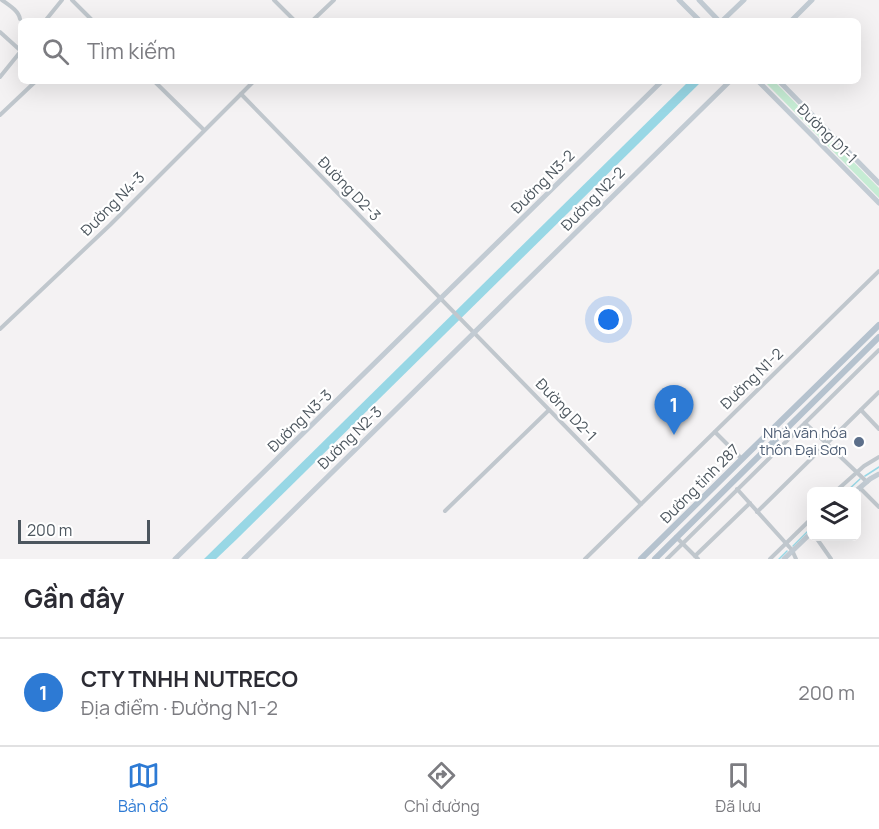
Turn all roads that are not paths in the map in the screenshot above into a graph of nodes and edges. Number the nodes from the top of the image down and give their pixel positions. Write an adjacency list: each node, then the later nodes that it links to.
1 (2, 0): 10 (street)
2 (62, 0): 11 (street)
3 (72, 0): 12 (street)
4 (274, 0): 13 (street)
5 (334, 0): 14 (street)
6 (679, 0): 15 (street)
7 (699, 0): 16 (street)
8 (744, 0): 17 (street)
9 (813, 0): 18 (street)
10 (20, 18)
11 (47, 18)
12 (90, 18)
13 (292, 18)
14 (315, 18)
15 (697, 18)
16 (718, 18)
17 (724, 18)
18 (794, 18)
19 (0, 32): 20 (street)
20 (18, 48)
21 (18, 55): 22 (street)
22 (0, 77)
23 (33, 84): 31 (street)
24 (157, 84): 32 (street)
25 (251, 84): 30 (street, Đường N4-3)
26 (659, 84): 36 (street, Đường N3-2)
27 (727, 84): 39 (street, Đường N2-2)
28 (761, 84): 34 (street, Đường D1-1)
29 (782, 84): 33 (street, Đường D1-1)
30 (241, 94): 32 (street, Đường N4-3); 36 (street, Đường D2-3)
31 (0, 115)
32 (204, 130): 38 (street, Đường N4-3)
33 (879, 183)
34 (879, 203)
35 (879, 271): 47 (street, Đường N1-2)
36 (440, 299): 39 (street, Đường D2-3); 73 (street, Đường N3-3)
37 (879, 325): 50 (main road, Đường tỉnh 287)
38 (0, 329)
39 (473, 333): 43 (street, Đường D2-1); 74 (street, Đường N2-3)
40 (879, 337): 54 (main road, Đường tỉnh 287)
41 (879, 350): 45 (street)
42 (879, 392): 44 (street)
43 (549, 410): 61 (street, Đường D2-1); 63 (street)
44 (861, 410): 46 (street); 48 (street)
45 (805, 423): 48 (street); 58 (street)
46 (879, 429)
47 (715, 432): 50 (street); 61 (street, Đường N1-2)
48 (826, 444): 51 (street); 64 (street)
49 (879, 457): 51 (street)
50 (742, 459): 53 (main road, Đường tỉnh 287)
51 (856, 473): 55 (street); 56 (street)
52 (879, 474): 55 (street)
53 (725, 475): 54 (main road); 76 (main road, Đường tỉnh 287)
54 (732, 482): 67 (main road, Đường tỉnh 287)
55 (867, 482): 57 (street)
56 (841, 487)
57 (861, 487)
58 (737, 489): 60 (street); 69 (street)
59 (861, 492): 62 (street)
60 (750, 503): 64 (street); 72 (street)
61 (641, 504): 75 (street, Đường N1-2)
62 (879, 507)
63 (445, 511)
64 (757, 512): 70 (street)
65 (807, 523): 70 (street)
66 (807, 536): 71 (street)
67 (676, 537): 69 (street); 77 (main road, Đường tỉnh 287)
68 (817, 541): 82 (street)
69 (683, 543): 72 (street); 78 (street)
70 (786, 544): 71 (street); 79 (street)
71 (792, 550): 80 (street); 81 (street)
72 (696, 557)
73 (175, 559)
74 (244, 559)
75 (585, 559)
76 (641, 559)
77 (655, 559)
78 (667, 559)
79 (770, 559)
80 (784, 559)
81 (796, 559)
82 (831, 559)

